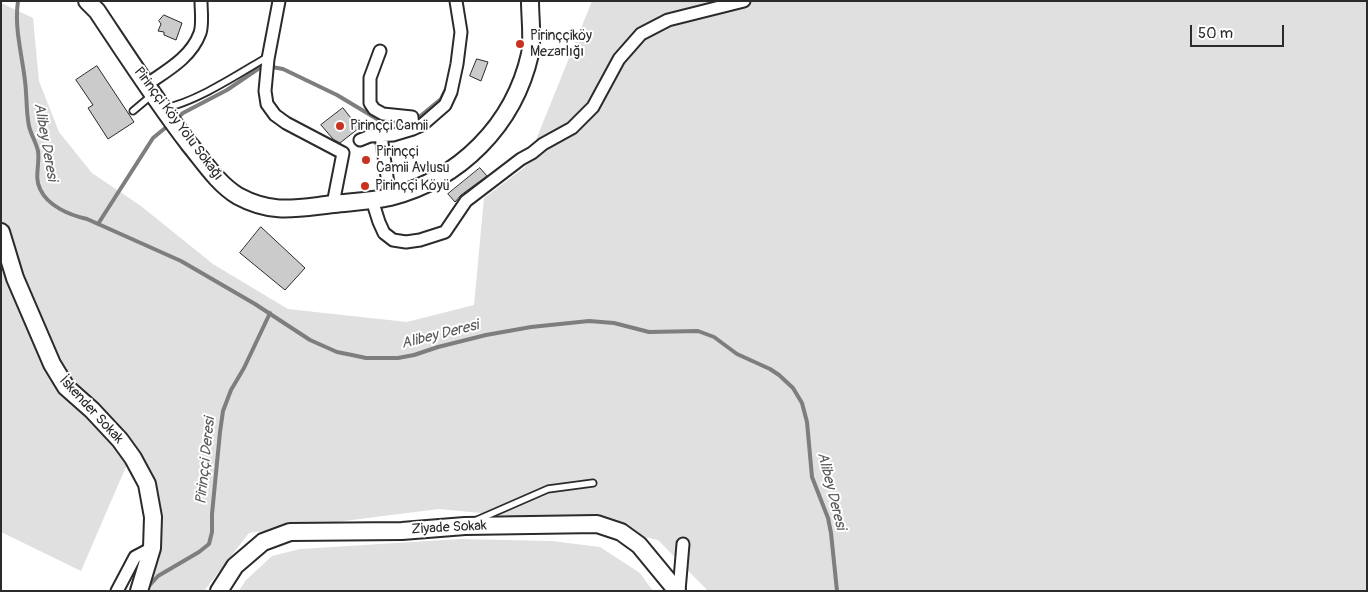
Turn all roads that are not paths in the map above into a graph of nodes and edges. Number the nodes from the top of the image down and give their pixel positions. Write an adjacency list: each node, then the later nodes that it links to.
1 (87, 1): 9 (street, Pirinççi Köy Yolu Sokağı)
2 (201, 1): 9 (street)
3 (279, 1): 8 (street)
4 (456, 1): 11 (street)
5 (530, 1): 14 (street, Pirinççi Köy Yolu Sokağı)
6 (744, 1): 15 (street)
7 (380, 51): 11 (street)
8 (268, 59): 9 (lane); 13 (street)
9 (157, 101): 10 (lane); 16 (street, Pirinççi Köy Yolu Sokağı)
10 (133, 110)
11 (413, 130): 12 (street)
12 (381, 136): 13 (street); 14 (street)
13 (343, 153): 16 (street)
14 (390, 197): 15 (street, Pirinççi Köy Yolu Sokağı)
15 (372, 200): 16 (street, Pirinççi Köy Yolu Sokağı)
16 (333, 204)
17 (1, 232): 21 (street, İskender Sokak)
18 (593, 484): 19 (lane)
19 (465, 526): 24 (street, Ziyade Sokak); 25 (street, Ziyade Sokak)
20 (683, 544): 25 (street)
21 (152, 548): 22 (street); 23 (street, İskender Sokak)
22 (117, 591)
23 (139, 591)
24 (219, 591)
25 (678, 591)

